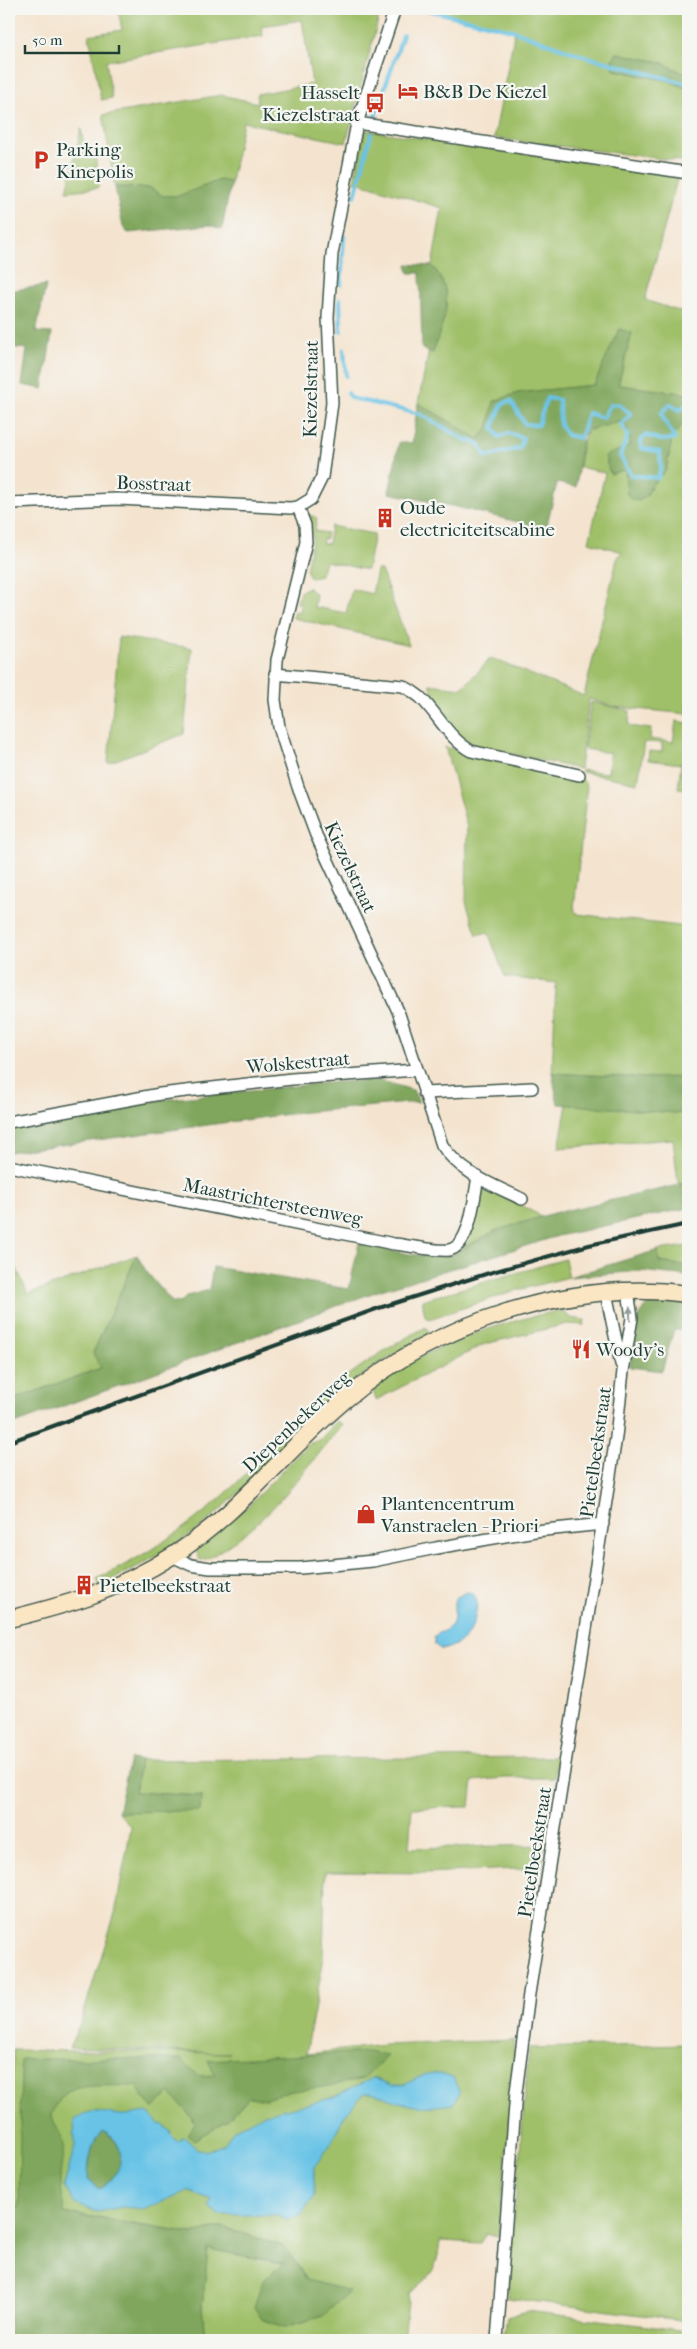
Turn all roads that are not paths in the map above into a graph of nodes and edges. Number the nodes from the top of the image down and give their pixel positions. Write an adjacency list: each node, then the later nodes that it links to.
1 (394, 10): 2 (street, Kiezelstraat)
2 (358, 123): 3 (street); 5 (street, Kiezelstraat)
3 (688, 172)
4 (9, 503): 5 (street, Bosstraat)
5 (298, 507): 6 (street, Kiezelstraat)
6 (275, 674): 7 (street); 8 (street, Kiezelstraat)
7 (579, 775)
8 (416, 1070): 10 (street); 11 (street, Wolskestraat)
9 (532, 1088): 10 (street)
10 (424, 1093): 13 (street)
11 (9, 1122)
12 (9, 1166): 13 (street, Maastrichtersteenweg)
13 (478, 1177): 14 (street)
14 (522, 1199)
15 (628, 1291): 16 (main road, Diepenbekerweg); 17 (main road, Diepenbekerweg); 18 (street, Pietelbeekstraat, one-way to 15)
16 (606, 1293): 18 (street, Pietelbeekstraat); 20 (main road, Diepenbekerweg)
17 (688, 1294)
18 (623, 1371): 19 (street, Pietelbeekstraat)
19 (603, 1524): 20 (street); 22 (street, Pietelbeekstraat)
20 (172, 1556): 21 (main road, Diepenbekerweg)
21 (9, 1619)
22 (497, 2340)

